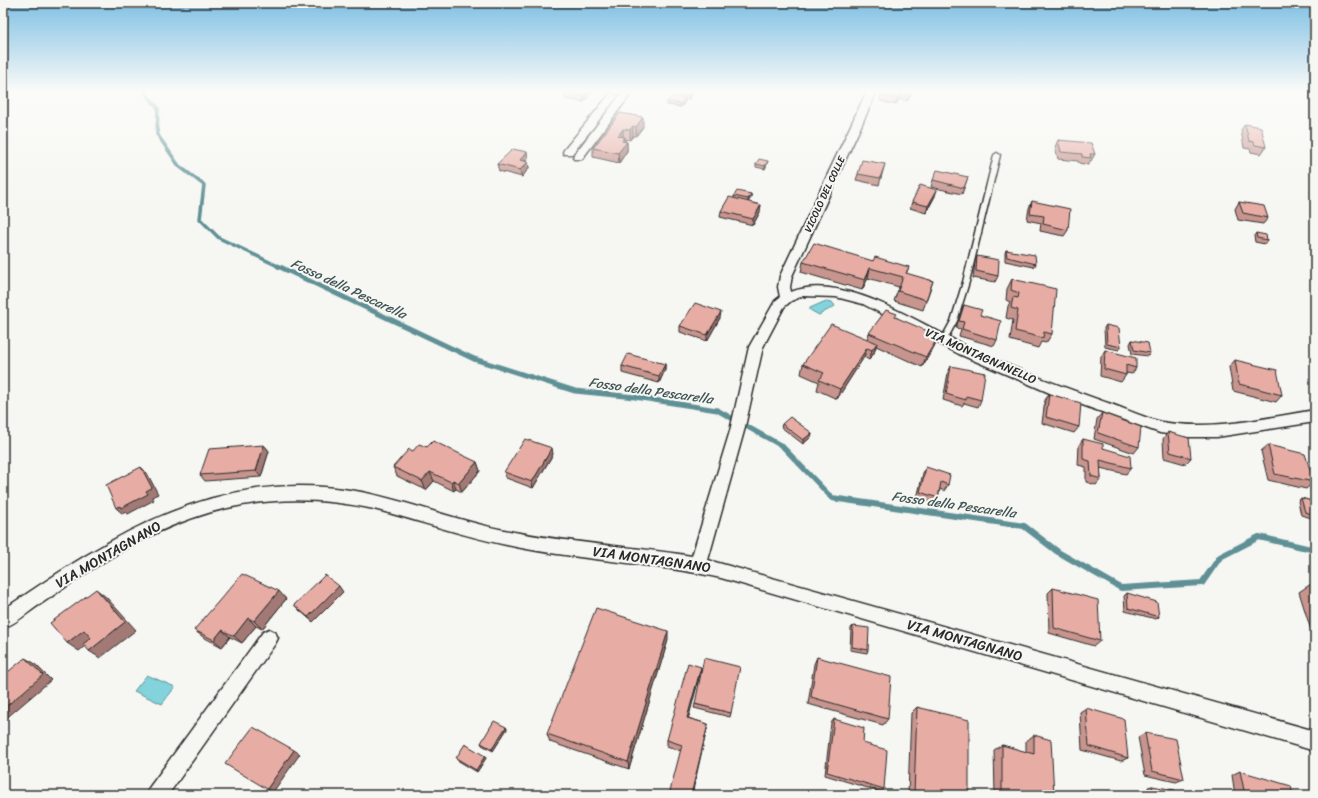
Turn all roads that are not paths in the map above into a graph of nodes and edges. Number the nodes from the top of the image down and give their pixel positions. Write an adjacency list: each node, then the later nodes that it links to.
1 (587, 128): 4 (street)
2 (600, 128): 6 (street)
3 (855, 128): 7 (street, VICOLO DEL COLLE)
4 (568, 152)
5 (997, 155): 8 (lane)
6 (578, 157)
7 (787, 298): 8 (street, VIA MONTAGNANELLO); 10 (street)
8 (943, 341): 9 (street, VIA MONTAGNANELLO)
9 (1315, 416)
10 (698, 564): 11 (street, VIA MONTAGNANO); 13 (street, VIA MONTAGNANO)
11 (3, 620)
12 (268, 638): 14 (street)
13 (1315, 742)
14 (156, 795)

